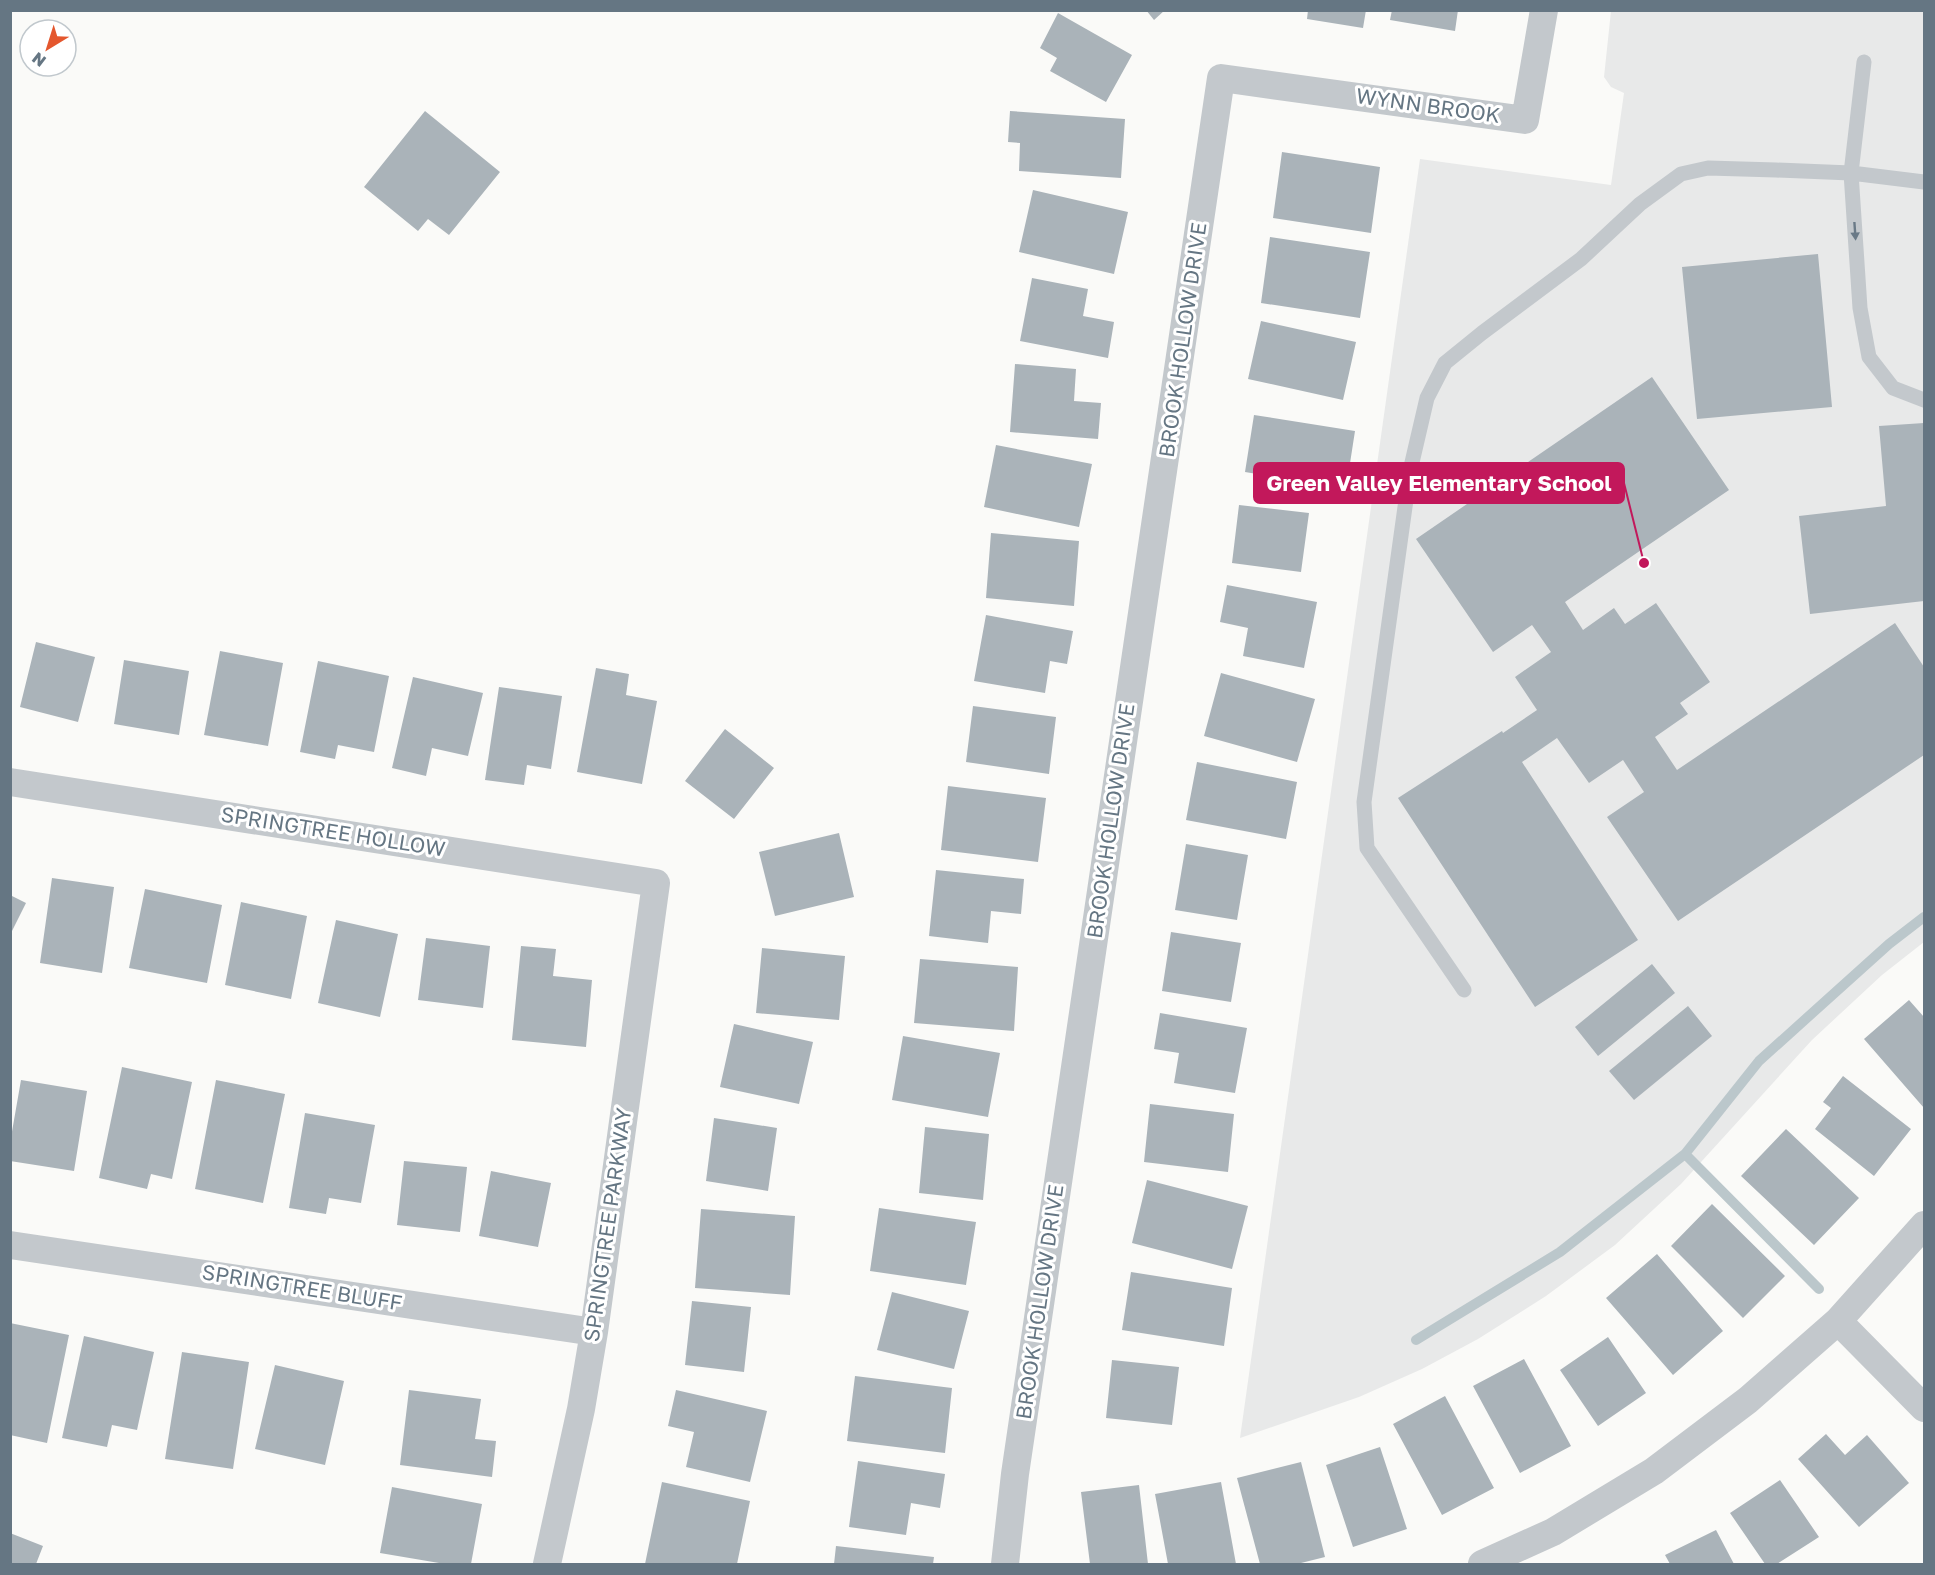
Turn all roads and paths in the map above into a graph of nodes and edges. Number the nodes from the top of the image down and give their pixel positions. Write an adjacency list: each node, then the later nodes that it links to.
1 (1544, 10): 3 (street, WYNN BROOK)
2 (1864, 62): 4 (lane)
3 (1221, 78): 16 (street, BROOK HOLLOW DRIVE)
4 (1851, 173): 5 (lane); 6 (lane, one-way to 6); 9 (lane)
5 (1924, 182)
6 (1924, 400)
7 (10, 782): 8 (street, SPRINGTREE HOLLOW)
8 (656, 883): 13 (street, SPRINGTREE PARKWAY)
9 (1464, 990)
10 (1924, 1225): 12 (street)
11 (10, 1245): 13 (street, SPRINGTREE BLUFF)
12 (1839, 1321): 14 (street); 17 (street)
13 (594, 1332): 15 (street, SPRINGTREE PARKWAY)
14 (1924, 1407)
15 (547, 1564)
16 (1005, 1564)
17 (1482, 1564)

